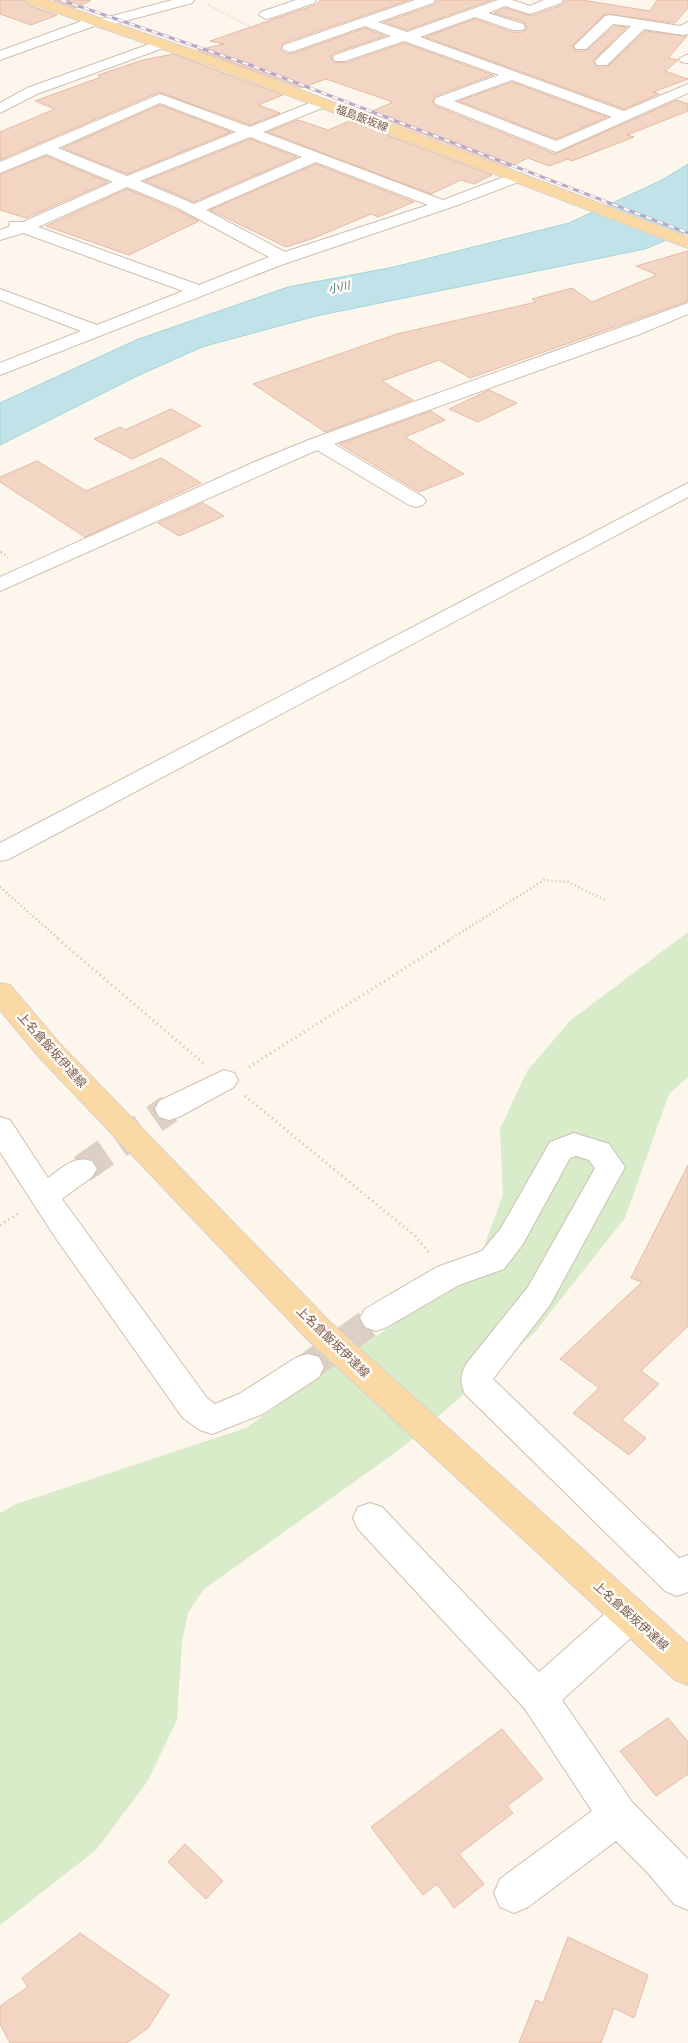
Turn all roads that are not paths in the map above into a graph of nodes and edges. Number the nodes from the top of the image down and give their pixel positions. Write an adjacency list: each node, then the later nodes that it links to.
1 (34, 0): 9 (main road, 福島飯坂線)
2 (187, 0): 9 (street)
3 (309, 0): 7 (street)
4 (428, 0): 10 (street)
5 (556, 0): 6 (street)
6 (504, 1): 8 (street)
7 (254, 5)
8 (475, 13): 13 (street); 14 (street)
9 (99, 22): 15 (main road, 福島飯坂線); 18 (street)
10 (365, 22): 14 (street); 17 (street)
11 (642, 24): 12 (street); 16 (street); 20 (street)
12 (688, 26)
13 (518, 27)
14 (405, 37): 19 (street); 21 (street)
15 (162, 44): 24 (main road, 福島飯坂線); 25 (street)
16 (581, 46)
17 (289, 48)
18 (0, 56)
19 (340, 58)
20 (602, 62)
21 (513, 75): 26 (street); 26 (street)
22 (660, 87): 23 (street)
23 (683, 91): 26 (street)
24 (322, 103): 27 (street); 31 (main road, 福島飯坂線)
25 (0, 109)
26 (624, 116)
27 (250, 133): 28 (street); 29 (street); 32 (street)
28 (45, 148): 30 (street); 32 (street)
29 (315, 157): 33 (street); 34 (street)
30 (0, 168)
31 (521, 180): 33 (street); 38 (main road, 福島飯坂線)
32 (127, 182): 34 (street); 36 (street)
33 (443, 205): 39 (street)
34 (194, 210): 39 (street)
35 (0, 220): 36 (street)
36 (23, 228): 37 (street); 40 (street)
37 (0, 235)
38 (688, 244)
39 (282, 258): 40 (street)
40 (200, 291): 43 (street)
41 (0, 294): 43 (street)
42 (688, 308): 45 (street)
43 (98, 331): 44 (street)
44 (0, 369)
45 (318, 443): 47 (street); 48 (street)
46 (688, 489): 49 (street)
47 (416, 500)
48 (0, 585)
49 (0, 853)
50 (0, 992): 60 (main road, 上名倉飯坂伊達線)
51 (224, 1080): 52 (street)
52 (169, 1109)
53 (0, 1128): 55 (street)
54 (82, 1169): 55 (street)
55 (45, 1196): 57 (street)
56 (376, 1318): 59 (street)
57 (308, 1367)
58 (370, 1518): 62 (street)
59 (688, 1571)
60 (630, 1615): 61 (main road, 上名倉飯坂伊達線); 62 (street)
61 (688, 1668)
62 (538, 1697): 63 (street)
63 (618, 1816): 64 (street); 65 (street)
64 (688, 1890)
65 (514, 1893)

